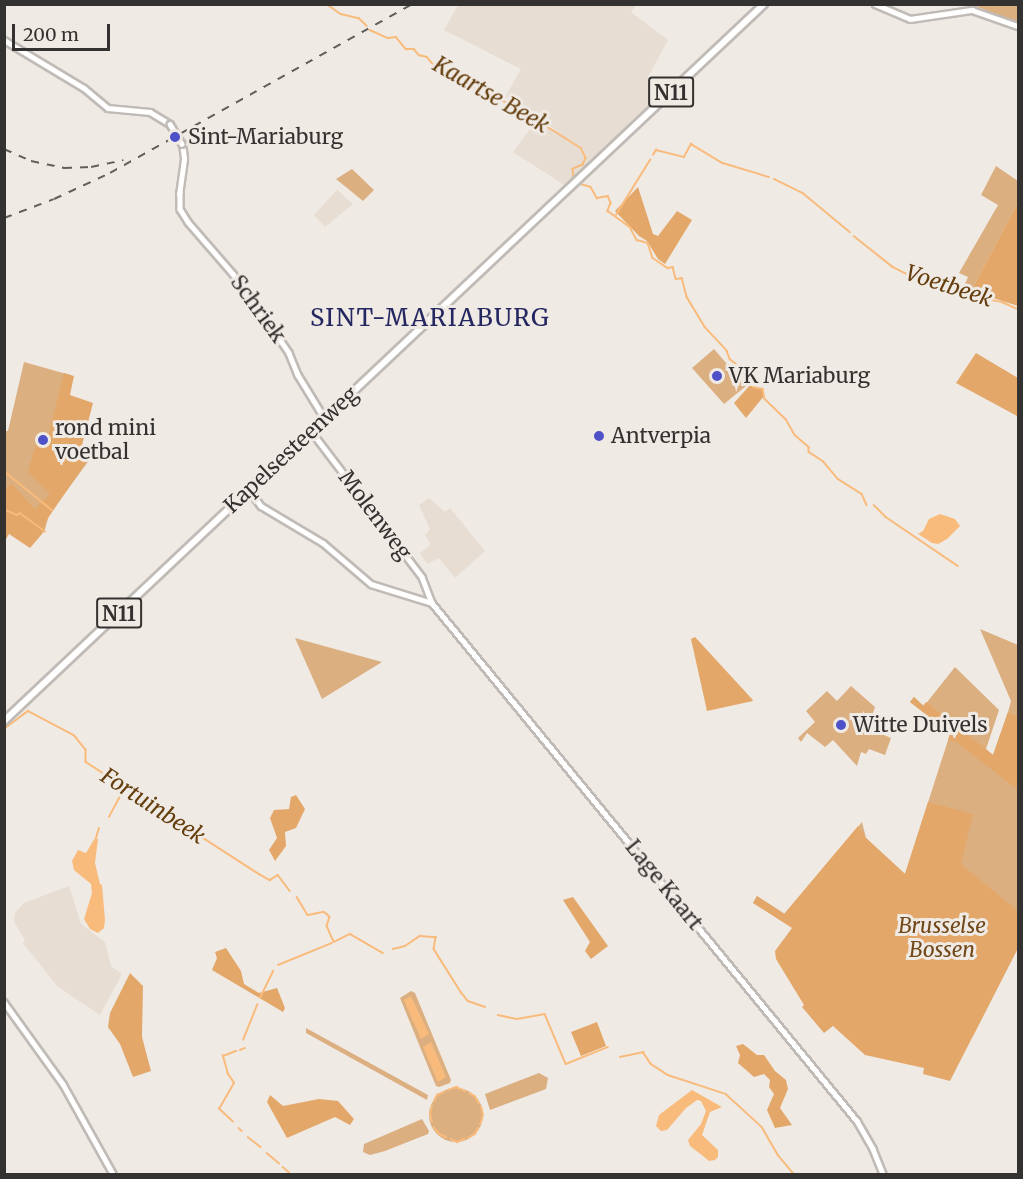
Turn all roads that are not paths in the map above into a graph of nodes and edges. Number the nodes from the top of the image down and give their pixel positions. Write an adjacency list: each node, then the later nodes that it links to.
1 (764, 4): 5 (main road, Kapelsesteenweg / N11)
2 (875, 4): 3 (street)
3 (1018, 26)
4 (4, 40): 5 (street, Schriek, bridge)
5 (325, 419): 6 (main road, Kapelsesteenweg / N11)
6 (312, 432): 7 (main road, Kapelsesteenweg / N11); 8 (street, Molenweg)
7 (249, 490): 8 (street); 9 (main road, Kapelsesteenweg / N11)
8 (432, 603): 12 (street, Lage Kaart)
9 (5, 719)
10 (4, 1002): 11 (street)
11 (113, 1174)
12 (883, 1174)

